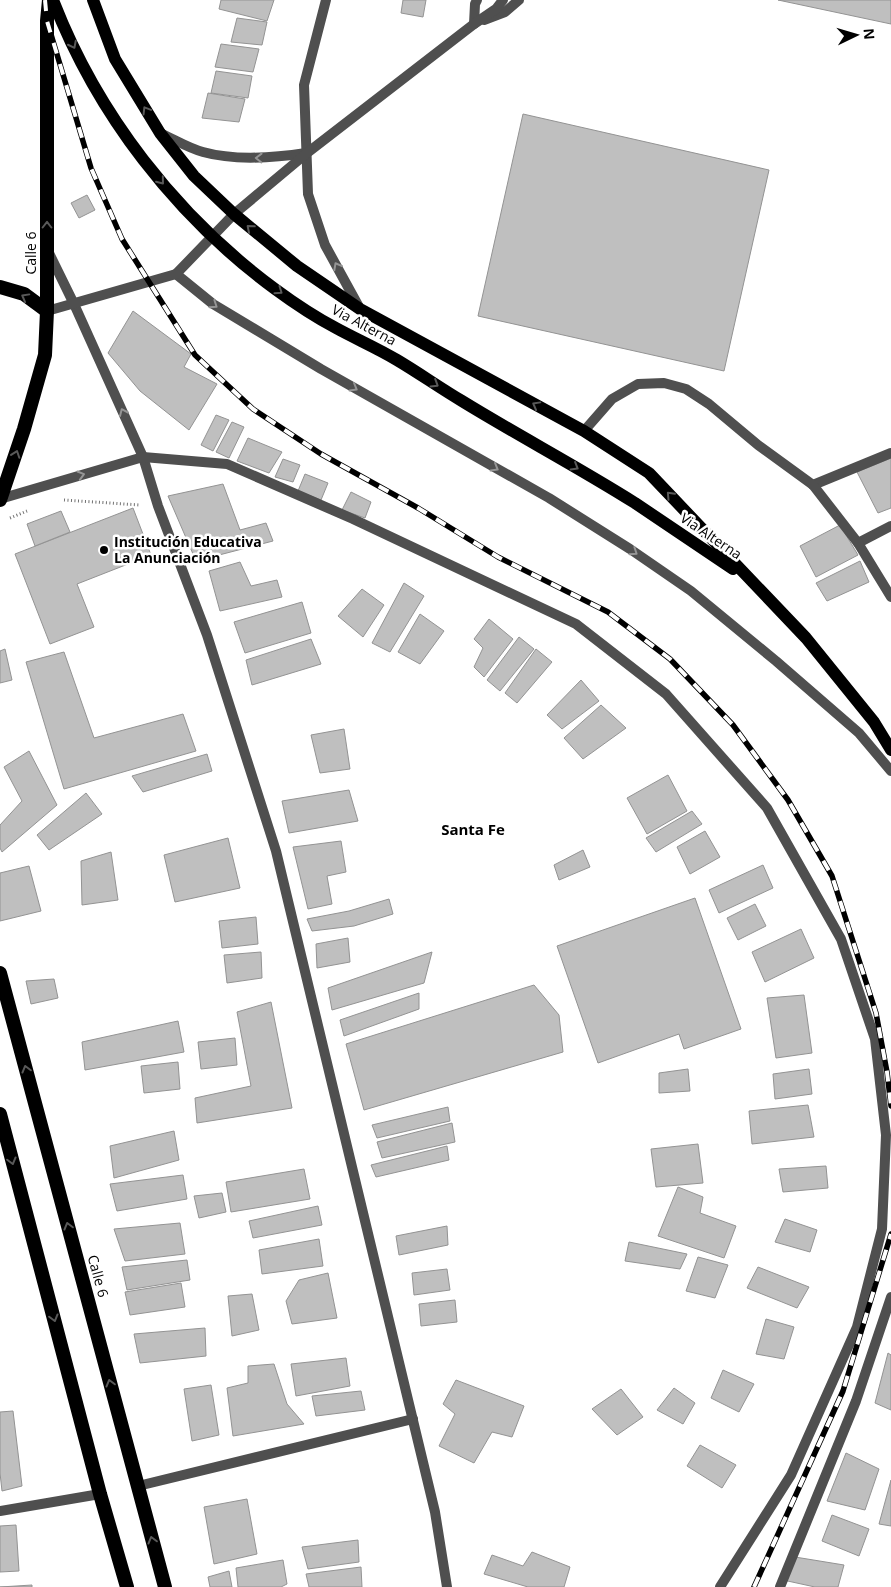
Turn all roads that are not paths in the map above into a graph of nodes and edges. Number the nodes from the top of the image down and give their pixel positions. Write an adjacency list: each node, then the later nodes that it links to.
1 (49, 0): 12 (highway, Calle 6, one-way to 1)
2 (53, 0): 25 (main road, Via Alterna, one-way to 25)
3 (93, 0): 9 (main road, Via Alterna, one-way to 3)
4 (326, 0): 10 (street)
5 (476, 0): 8 (street)
6 (503, 0): 8 (street)
7 (519, 0): 8 (street)
8 (474, 24): 10 (street)
9 (160, 133): 10 (street, one-way to 9); 11 (main road, Via Alterna)
10 (307, 153): 11 (street); 16 (street, one-way to 10)
11 (234, 214): 13 (street); 16 (main road, Via Alterna, one-way to 11)
12 (47, 249): 15 (street); 17 (highway, Calle 6)
13 (176, 274): 15 (street); 28 (street, one-way to 28)
14 (0, 287): 17 (highway, one-way to 14)
15 (74, 304): 17 (street); 20 (street, one-way to 15)
16 (360, 308): 18 (main road, Via Alterna, one-way to 16)
17 (48, 311): 22 (highway, Calle 6, one-way to 17)
18 (584, 431): 21 (street); 25 (main road, Via Alterna, one-way to 18)
19 (891, 453): 21 (street)
20 (143, 457): 22 (street, one-way to 20); 32 (street); 39 (street)
21 (814, 485): 24 (street)
22 (0, 499)
23 (891, 526): 24 (street)
24 (858, 543): 26 (street)
25 (752, 582): 27 (main road, Via Alterna)
26 (891, 597)
27 (891, 750)
28 (891, 771)
29 (0, 973): 33 (highway, Calle 6, one-way to 29)
30 (0, 1114): 34 (highway, one-way to 34)
31 (891, 1297): 40 (street)
32 (413, 1420): 33 (street); 38 (street)
33 (138, 1486): 37 (highway, Calle 6, one-way to 33)
34 (100, 1494): 35 (street); 36 (highway)
35 (0, 1511)
36 (127, 1587)
37 (165, 1587)
38 (447, 1587)
39 (720, 1587)
40 (780, 1587)

